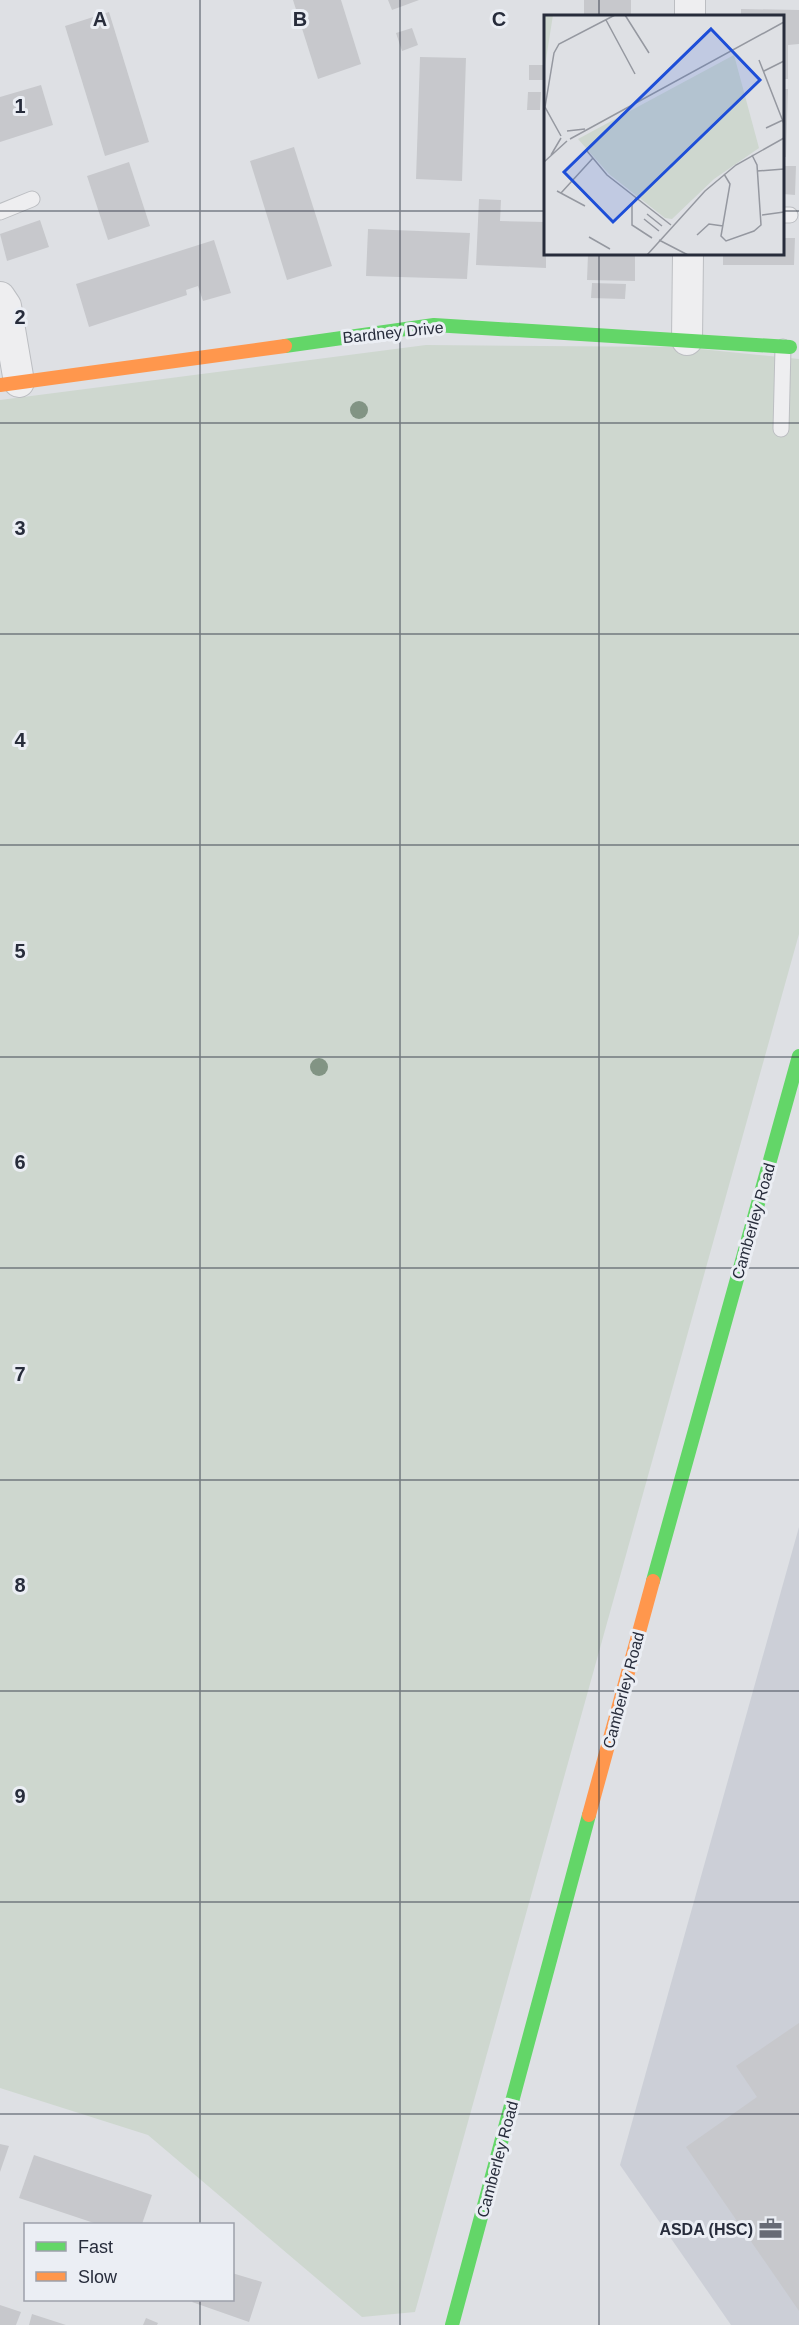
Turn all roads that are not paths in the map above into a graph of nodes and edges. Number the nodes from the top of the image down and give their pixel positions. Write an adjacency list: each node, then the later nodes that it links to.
1 (32, 200): 2 (lane)
2 (0, 212)
3 (688, 255): 5 (street)
4 (0, 297): 7 (street)
5 (687, 340): 6 (main road, Bardney Drive); 7 (main road, Bardney Drive)
6 (786, 347): 8 (lane)
7 (10, 384)
8 (782, 429)
9 (799, 1056): 10 (main road, Camberley Road)
10 (452, 2325)

